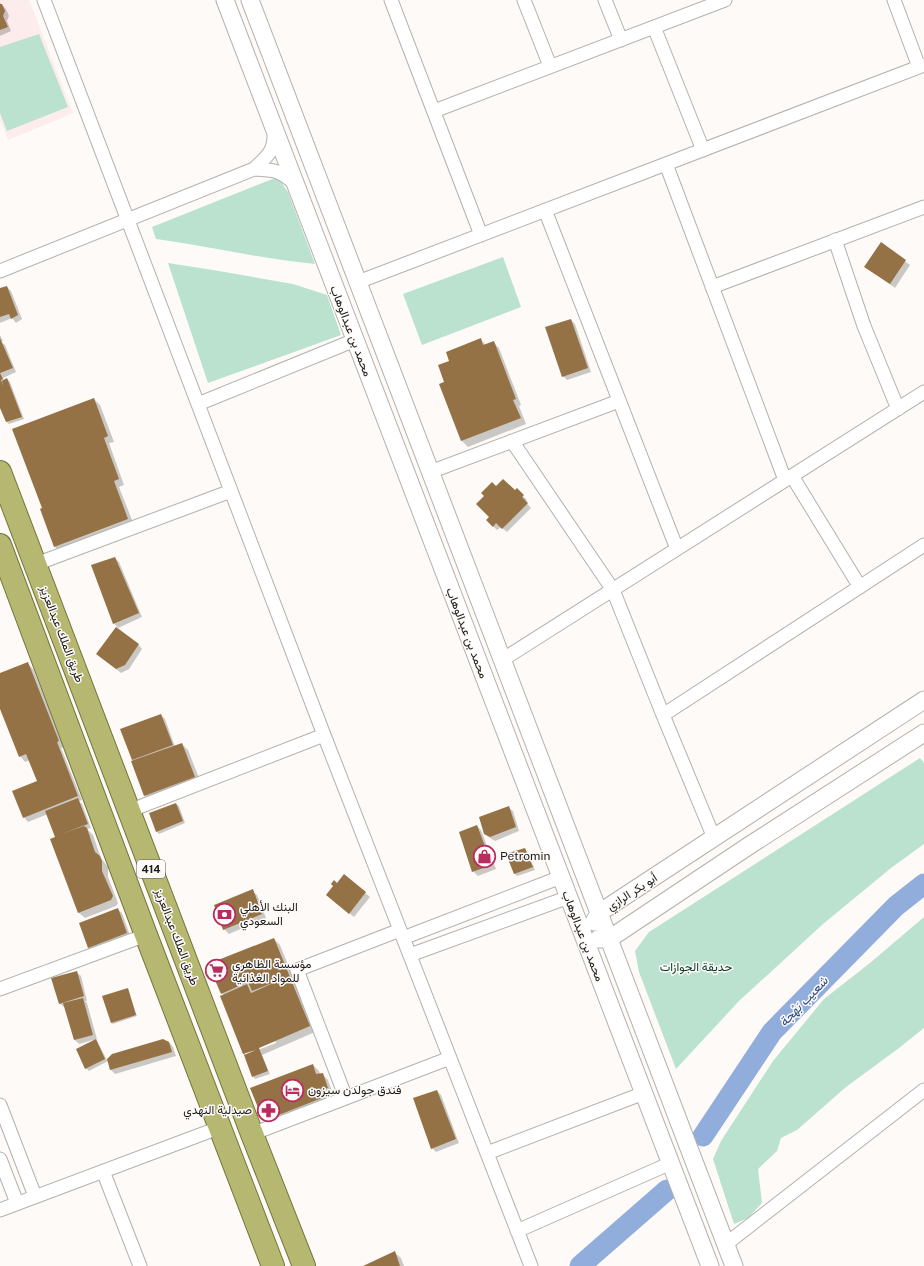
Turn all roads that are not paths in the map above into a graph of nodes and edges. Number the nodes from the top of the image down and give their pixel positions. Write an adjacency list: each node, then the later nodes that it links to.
1 (44, 0): 21 (street)
2 (225, 0): 14 (street, محمد بن عبدالوهاب)
3 (250, 0): 25 (street, محمد بن عبدالوهاب)
4 (391, 0): 13 (street)
5 (524, 0): 11 (street)
6 (605, 0): 10 (street)
7 (725, 0): 9 (street)
8 (894, 0): 12 (street)
9 (654, 27): 10 (street); 15 (street)
10 (621, 40): 11 (street)
11 (550, 66): 13 (street)
12 (922, 66): 15 (street)
13 (434, 111): 22 (street)
14 (274, 130): 17 (street); 18 (street, محمد بن عبدالوهاب)
15 (703, 150): 16 (street)
16 (666, 164): 20 (street); 26 (street)
17 (254, 169): 18 (street); 21 (street)
18 (295, 184): 27 (street, محمد بن عبدالوهاب)
19 (924, 207): 23 (street)
20 (545, 210): 22 (street); 29 (street)
21 (127, 220): 24 (street); 30 (street)
22 (481, 235): 25 (street)
23 (836, 240): 26 (street); 31 (street)
24 (0, 271)
25 (358, 282): 34 (street, محمد بن عبدالوهاب)
26 (712, 287): 35 (street)
27 (355, 340): 30 (street); 50 (street, محمد بن عبدالوهاب)
28 (924, 392): 31 (street)
29 (619, 400): 32 (street); 39 (street)
30 (198, 404): 36 (street)
31 (898, 409): 35 (street)
32 (512, 441): 34 (street); 42 (street)
33 (0, 472): 40 (highway, طريق الملك عبدالعزيز / 414)
34 (430, 472): 43 (street, محمد بن عبدالوهاب)
35 (789, 478): 39 (street); 41 (street)
36 (231, 491): 40 (street); 46 (street)
37 (0, 545): 54 (highway, 414)
38 (924, 545): 41 (street)
39 (677, 549): 42 (street)
40 (36, 564): 48 (highway, طريق الملك عبدالعزيز / 414)
41 (860, 587): 45 (street)
42 (613, 590): 43 (street); 45 (street)
43 (502, 660): 52 (street, محمد بن عبدالوهاب)
44 (924, 700): 49 (street, أبو بكر الرازي)
45 (663, 715): 49 (street)
46 (324, 734): 48 (street); 53 (street)
47 (922, 738): 56 (street)
48 (129, 811): 65 (highway, طريق الملك عبدالعزيز / 414)
49 (714, 838): 52 (street, أبو بكر الرازي)
50 (561, 877): 51 (street, محمد بن عبدالوهاب); 53 (street)
51 (569, 897): 55 (street, محمد بن عبدالوهاب); 57 (street)
52 (599, 913): 55 (street, أبو بكر الرازي); 56 (street, محمد بن عبدالوهاب)
53 (402, 934): 57 (street); 62 (street)
54 (146, 935): 58 (street); 64 (highway, 414)
55 (584, 938): 56 (street); 61 (street, محمد بن عبدالوهاب)
56 (609, 939): 74 (street, محمد بن عبدالوهاب)
57 (410, 955): 59 (street)
58 (0, 989)
59 (450, 1058): 62 (street); 66 (street)
60 (924, 1090): 74 (street)
61 (644, 1094): 66 (street); 68 (street, محمد بن عبدالوهاب)
62 (346, 1098): 65 (street)
63 (0, 1105): 70 (street)
64 (220, 1127): 69 (street); 77 (highway, 414)
65 (252, 1134): 78 (highway, طريق الملك عبدالعزيز / 414)
66 (487, 1153): 73 (street)
67 (0, 1159): 71 (street)
68 (671, 1163): 73 (street); 79 (street, محمد بن عبدالوهاب)
69 (103, 1171): 70 (street); 76 (street)
70 (35, 1196): 71 (street)
71 (17, 1203): 72 (street)
72 (0, 1210)
73 (517, 1231): 75 (street)
74 (726, 1244): 80 (street, محمد بن عبدالوهاب)
75 (529, 1264)
76 (140, 1266)
77 (273, 1266)
78 (304, 1266)
79 (710, 1266)
80 (734, 1266)

